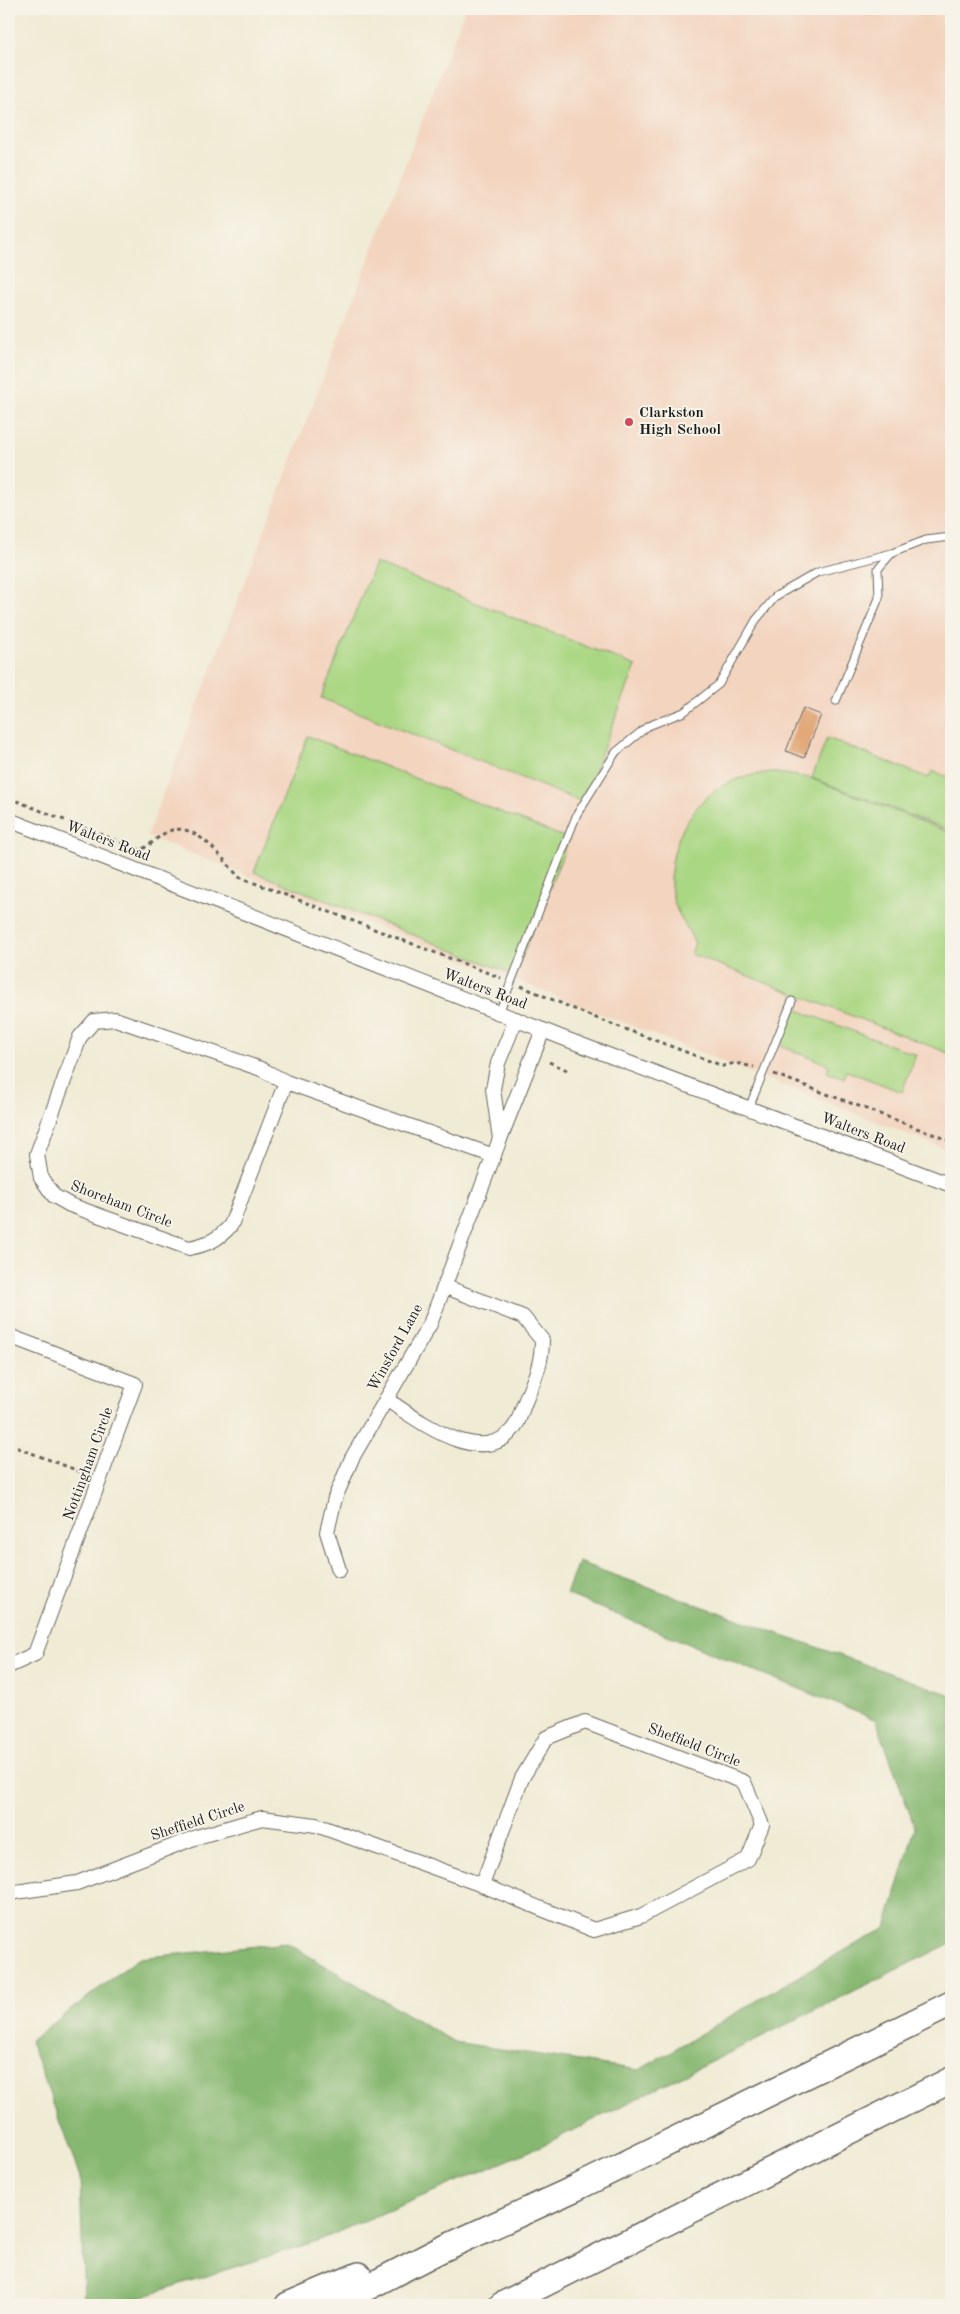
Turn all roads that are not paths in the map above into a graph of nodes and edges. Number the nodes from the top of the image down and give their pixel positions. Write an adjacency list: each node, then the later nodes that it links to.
1 (951, 537): 2 (lane)
2 (892, 553): 3 (lane); 6 (lane)
3 (836, 701)
4 (9, 820): 6 (street, Walters Road)
5 (792, 1002): 10 (lane)
6 (499, 1013): 7 (street, Walters Road)
7 (516, 1019): 8 (street, Walters Road); 11 (street, Winsford Lane)
8 (543, 1030): 10 (street, Walters Road); 11 (street, Winsford Lane)
9 (286, 1082): 9 (street, Shoreham Circle); 12 (street, Shoreham Circle)
10 (749, 1108): 13 (street, Walters Road)
11 (500, 1140): 12 (street, Winsford Lane)
12 (494, 1156): 14 (street, Winsford Lane)
13 (951, 1185)
14 (446, 1287): 16 (street, Winsford Lane); 16 (street)
15 (9, 1336): 18 (street, Nottingham Circle)
16 (386, 1399): 17 (street, Winsford Lane)
17 (338, 1570)
18 (9, 1666)
19 (482, 1885): 19 (street, Sheffield Circle); 20 (street, Sheffield Circle)
20 (9, 1893)
21 (951, 2004): 24 (highway)
22 (951, 2080): 23 (highway)
23 (705, 2205): 27 (highway); 28 (highway)
24 (438, 2251): 25 (highway); 26 (highway)
25 (288, 2305)
26 (333, 2305)
27 (502, 2305)
28 (542, 2305)

